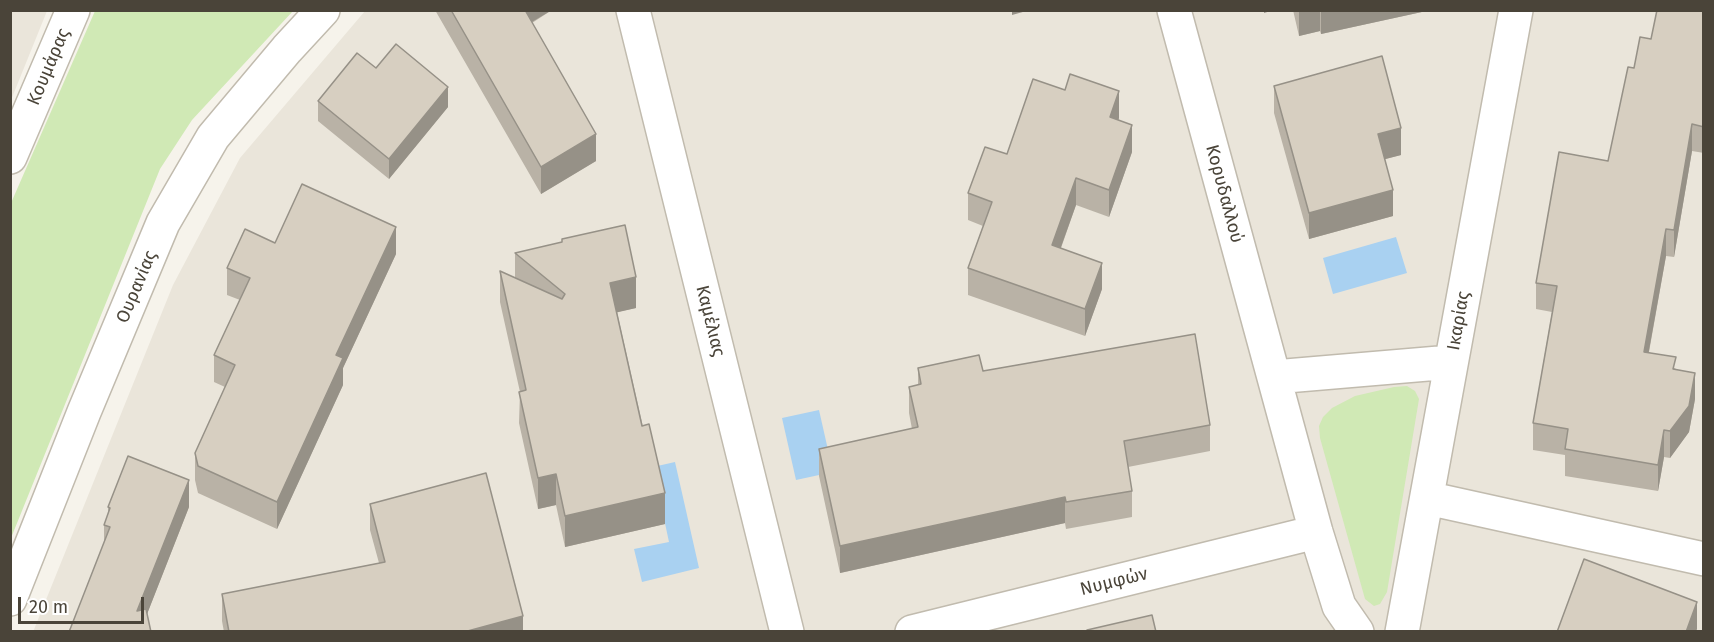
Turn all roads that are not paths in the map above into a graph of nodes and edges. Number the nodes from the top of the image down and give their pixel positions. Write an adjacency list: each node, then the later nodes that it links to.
1 (73, 10): 6 (street, Κουμάρας)
2 (323, 10): 12 (street, Ουρανίας)
3 (633, 10): 13 (street, Καμέλιας)
4 (1174, 10): 8 (street, Κορυδαλλού)
5 (1516, 10): 7 (street, Ικαρίας)
6 (10, 157)
7 (1451, 362): 8 (street); 9 (street, Ικαρίας)
8 (1274, 377): 10 (street, Κορυδαλλού)
9 (1427, 498): 11 (street); 16 (street, Ικαρίας)
10 (1316, 532): 14 (street, Νυμφών); 15 (street, Κορυδαλλού)
11 (1704, 559)
12 (10, 599)
13 (787, 632)
14 (912, 632)
15 (1357, 632)
16 (1402, 632)

